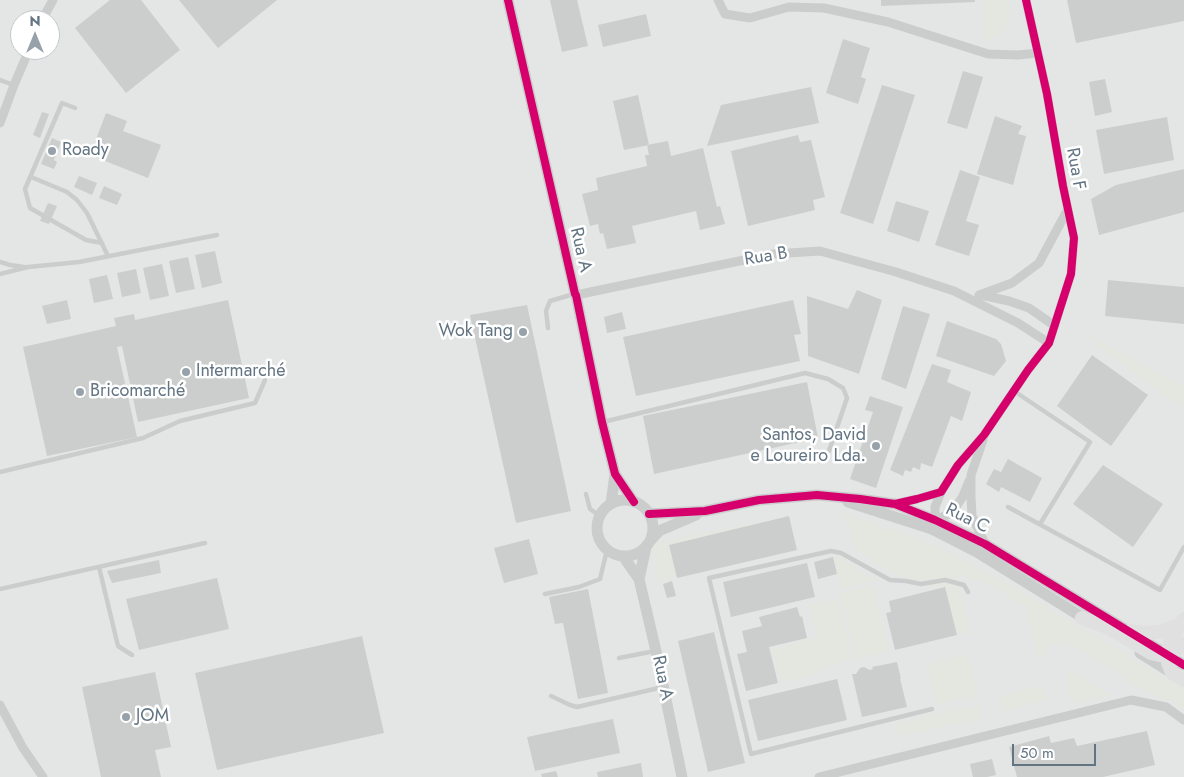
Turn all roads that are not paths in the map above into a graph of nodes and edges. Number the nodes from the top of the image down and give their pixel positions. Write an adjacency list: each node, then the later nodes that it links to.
1 (508, 0): 19 (street, Rua A)
2 (718, 0): 4 (street)
3 (1026, 0): 4 (street, Rua F)
4 (1038, 53): 11 (street, Rua F)
5 (25, 60): 7 (street)
6 (0, 80): 7 (lane)
7 (14, 85): 9 (street)
8 (75, 108): 10 (lane)
9 (0, 123)
10 (31, 177): 13 (lane); 13 (lane)
11 (1068, 209): 20 (street, Rua B); 21 (street, Rua F)
12 (217, 235): 14 (lane)
13 (102, 242): 14 (lane)
14 (108, 256): 16 (lane)
15 (0, 262): 16 (lane)
16 (28, 267): 17 (lane)
17 (0, 274)
18 (954, 291): 19 (street, Rua B); 20 (street, Rua B); 23 (street, Rua B)
19 (575, 295): 22 (lane); 26 (street, Rua A)
20 (979, 295): 21 (street, Rua B)
21 (1055, 326): 23 (street, Rua F)
22 (548, 328)
23 (1049, 343): 25 (street, Rua F)
24 (265, 380): 29 (lane)
25 (1014, 391): 27 (street, Rua F); 43 (lane)
26 (602, 422): 28 (lane); 30 (street, Rua A)
27 (984, 434): 31 (street); 32 (street)
28 (829, 451)
29 (0, 472)
30 (615, 474): 35 (street, Rua A); 36 (street)
31 (971, 476): 42 (street); 46 (street)
32 (941, 492): 37 (street); 42 (street)
33 (586, 494): 41 (lane)
34 (832, 497): 37 (street, Rua C); 39 (street, Rua C); 42 (street, Rua C)
35 (634, 502): 36 (street); 40 (street)
36 (611, 504): 41 (street)
37 (895, 504): 42 (street, Rua C)
38 (1008, 507): 43 (lane)
39 (705, 511): 40 (street, Rua C); 45 (street, Rua C)
40 (649, 514): 45 (street)
41 (600, 516): 48 (street)
42 (933, 524): 46 (street, Rua C); 55 (street, Rua C)
43 (1040, 524): 47 (lane)
44 (205, 543): 50 (lane)
45 (648, 544): 49 (street); 51 (street, Rua A)
46 (985, 544): 57 (street, Rua C)
47 (1184, 547)
48 (607, 550): 49 (street); 54 (lane)
49 (623, 556): 51 (street, Rua A)
50 (99, 567): 52 (lane); 61 (lane)
51 (639, 579): 59 (street, Rua A)
52 (0, 589)
53 (968, 592): 69 (lane)
54 (545, 594)
55 (1082, 618): 60 (main road); 64 (street, Rua C)
56 (1182, 622): 57 (main road); 60 (main road)
57 (1130, 631): 60 (street, Rua C)
58 (1184, 643): 60 (main road)
59 (656, 650): 62 (lane); 66 (street, Rua A)
60 (1167, 654): 63 (street, Rua C); 64 (main road)
61 (132, 655)
62 (619, 658)
63 (1184, 665)
64 (1172, 673): 65 (main road, Rua C)
65 (1184, 680)
66 (664, 687): 67 (lane); 72 (street, Rua A)
67 (551, 696)
68 (0, 705): 71 (street)
69 (932, 709)
70 (1184, 720): 73 (street)
71 (43, 777)
72 (682, 777)
73 (819, 777)

